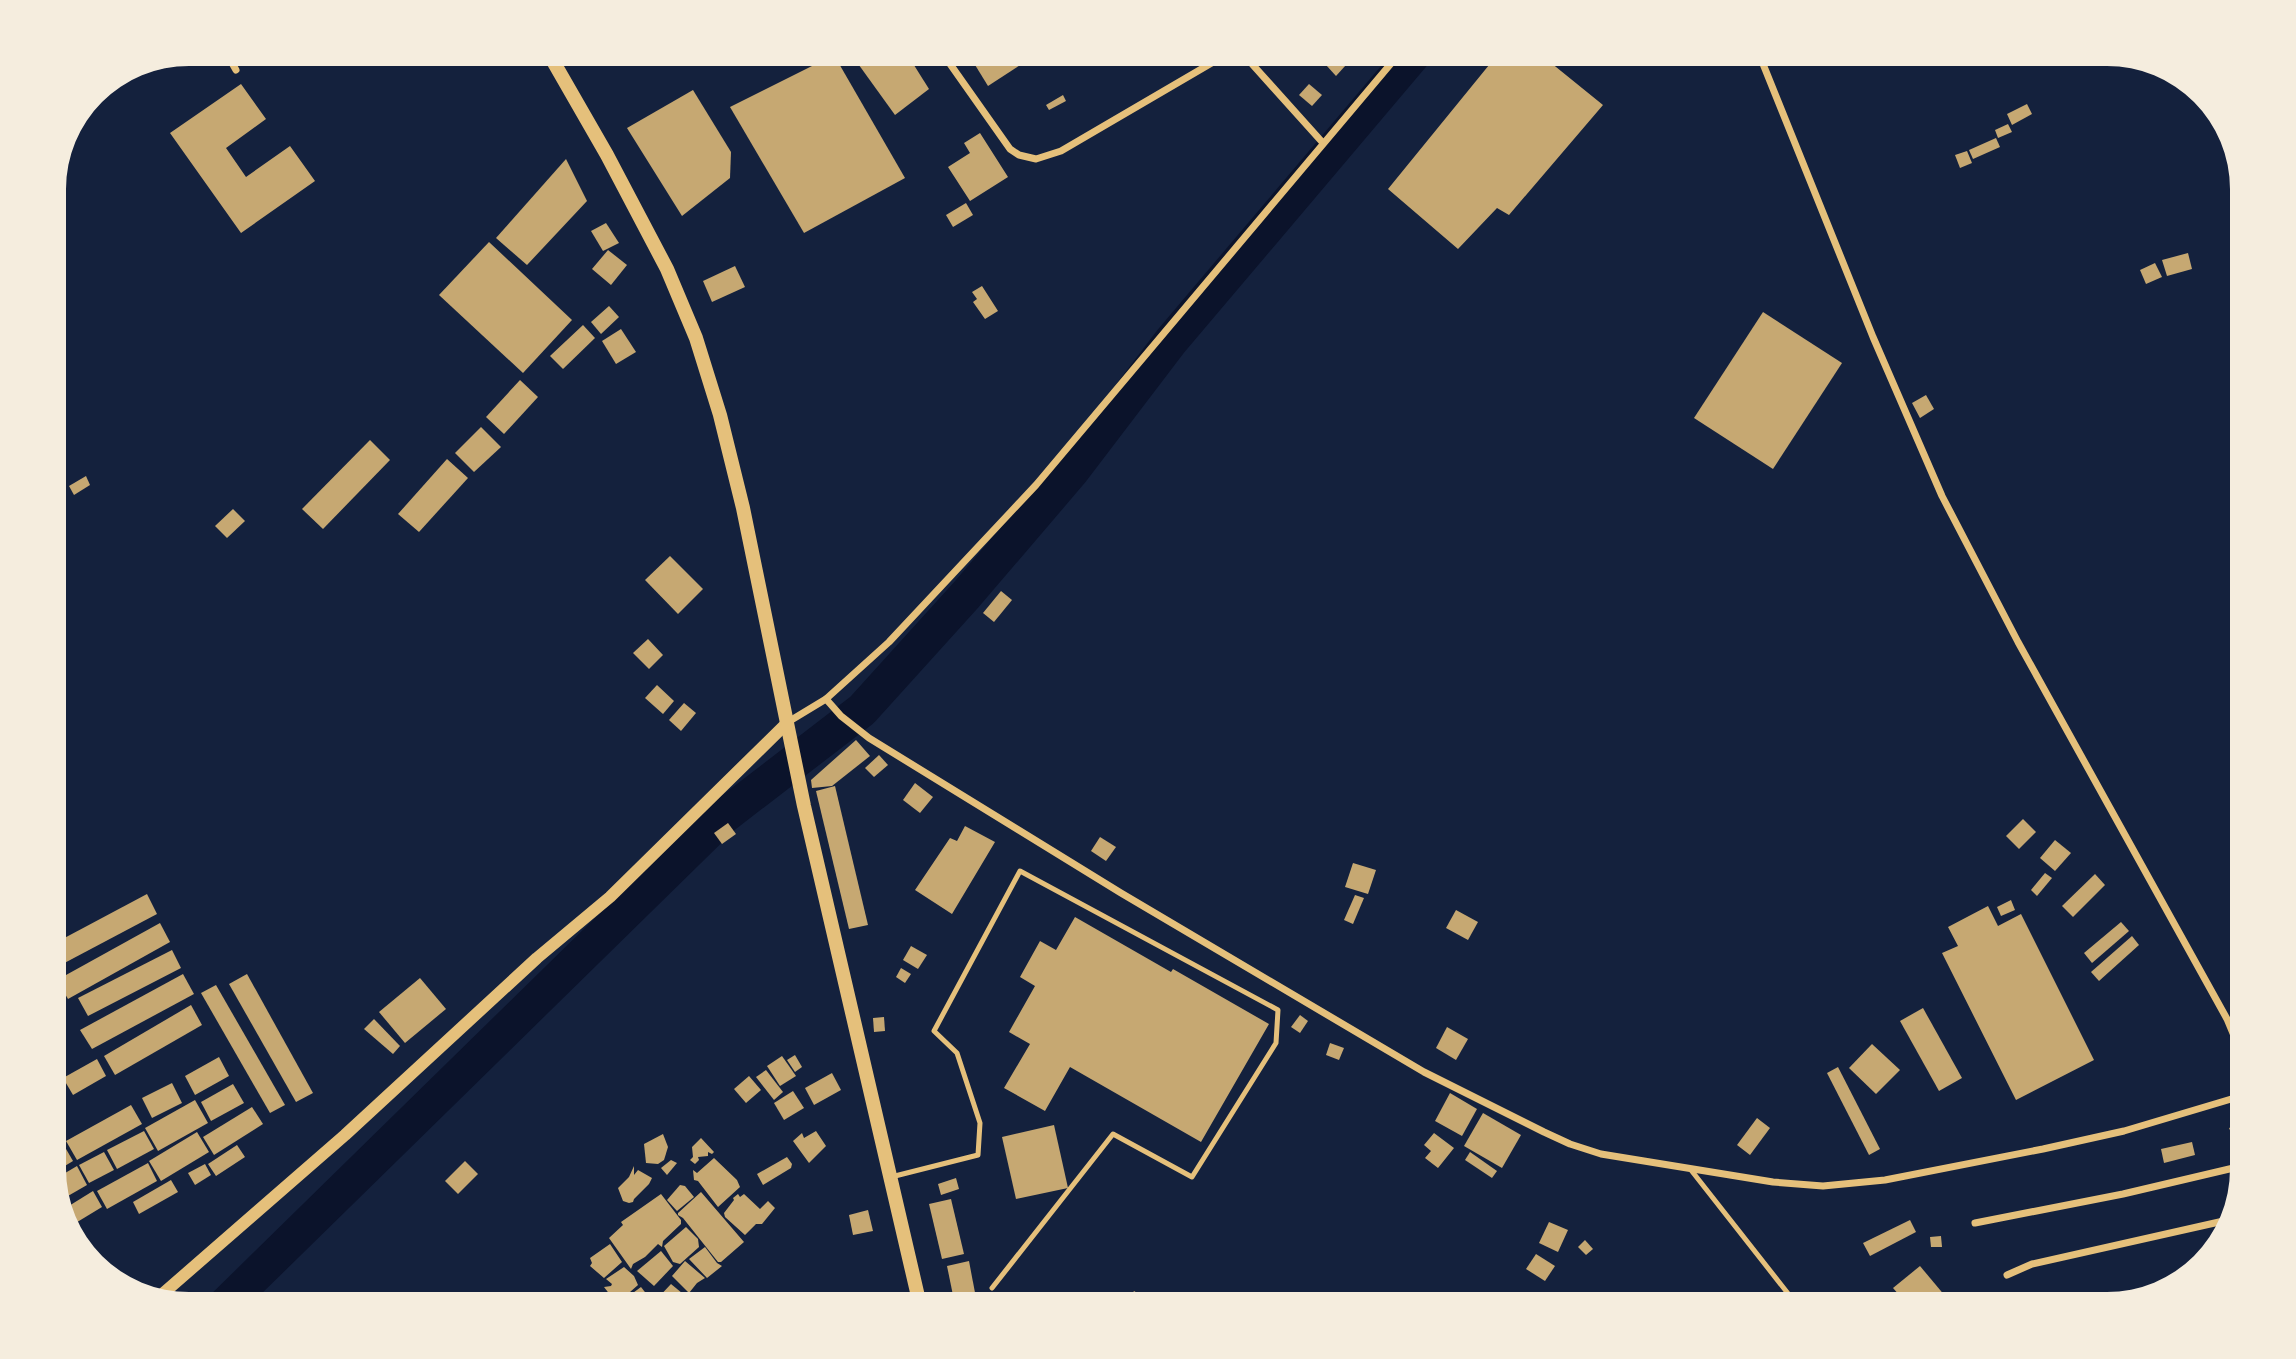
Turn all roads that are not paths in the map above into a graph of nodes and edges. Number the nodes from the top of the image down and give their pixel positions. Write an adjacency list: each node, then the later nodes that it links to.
1 (234, 66): 8 (street)
2 (556, 66): 11 (main road)
3 (951, 66): 4 (street)
4 (1207, 66)
5 (1254, 66): 9 (street)
6 (1389, 66): 9 (street)
7 (1764, 66): 12 (street)
8 (236, 70)
9 (1323, 143): 10 (street)
10 (826, 699): 11 (street); 15 (street)
11 (788, 722): 16 (main road); 21 (street)
12 (2230, 1026)
13 (2230, 1102): 15 (street)
14 (2230, 1169): 18 (street)
15 (1691, 1170): 23 (lane)
16 (891, 1177): 20 (lane); 22 (main road)
17 (2217, 1222): 19 (street)
18 (1975, 1223)
19 (2007, 1275)
20 (992, 1288)
21 (167, 1290)
22 (917, 1292)
23 (1787, 1292)

